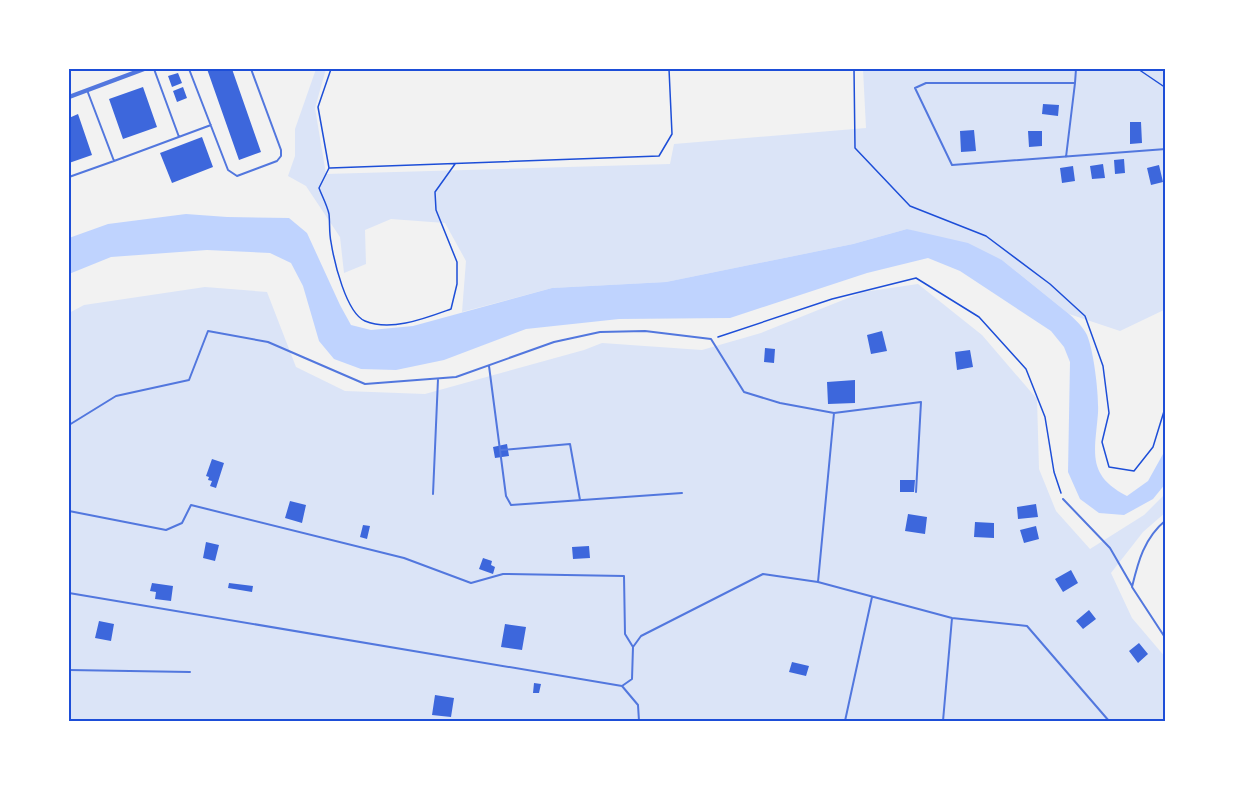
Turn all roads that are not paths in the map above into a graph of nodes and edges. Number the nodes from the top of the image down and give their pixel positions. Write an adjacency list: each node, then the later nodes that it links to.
1 (144, 69): 7 (street)
2 (154, 69): 10 (lane)
3 (189, 69): 9 (lane)
4 (251, 69): 9 (lane)
5 (1076, 69): 6 (lane)
6 (1075, 83): 12 (lane); 12 (lane)
7 (87, 90): 8 (street); 13 (lane)
8 (69, 97)
9 (211, 125): 10 (lane)
10 (179, 137): 13 (lane)
11 (1166, 149): 12 (lane)
12 (1066, 157)
13 (114, 161): 14 (lane)
14 (69, 177)
15 (489, 366): 16 (lane); 17 (lane); 19 (lane)
16 (438, 379): 18 (lane); 22 (lane)
17 (834, 413): 20 (lane); 27 (lane)
18 (69, 425)
19 (500, 450): 23 (lane); 23 (lane)
20 (916, 492)
21 (682, 493): 23 (lane)
22 (433, 494)
23 (580, 500)
24 (1063, 500): 28 (lane)
25 (69, 511): 33 (lane)
26 (1166, 520): 28 (lane)
27 (818, 582): 30 (lane); 33 (lane)
28 (1132, 587): 32 (lane)
29 (69, 593): 36 (lane)
30 (872, 597): 31 (lane); 38 (lane)
31 (952, 618): 39 (lane); 40 (lane)
32 (1166, 639)
33 (633, 647): 36 (lane)
34 (69, 670): 35 (lane)
35 (190, 672)
36 (621, 686): 37 (lane)
37 (639, 721)
38 (845, 721)
39 (943, 721)
40 (1109, 721)

